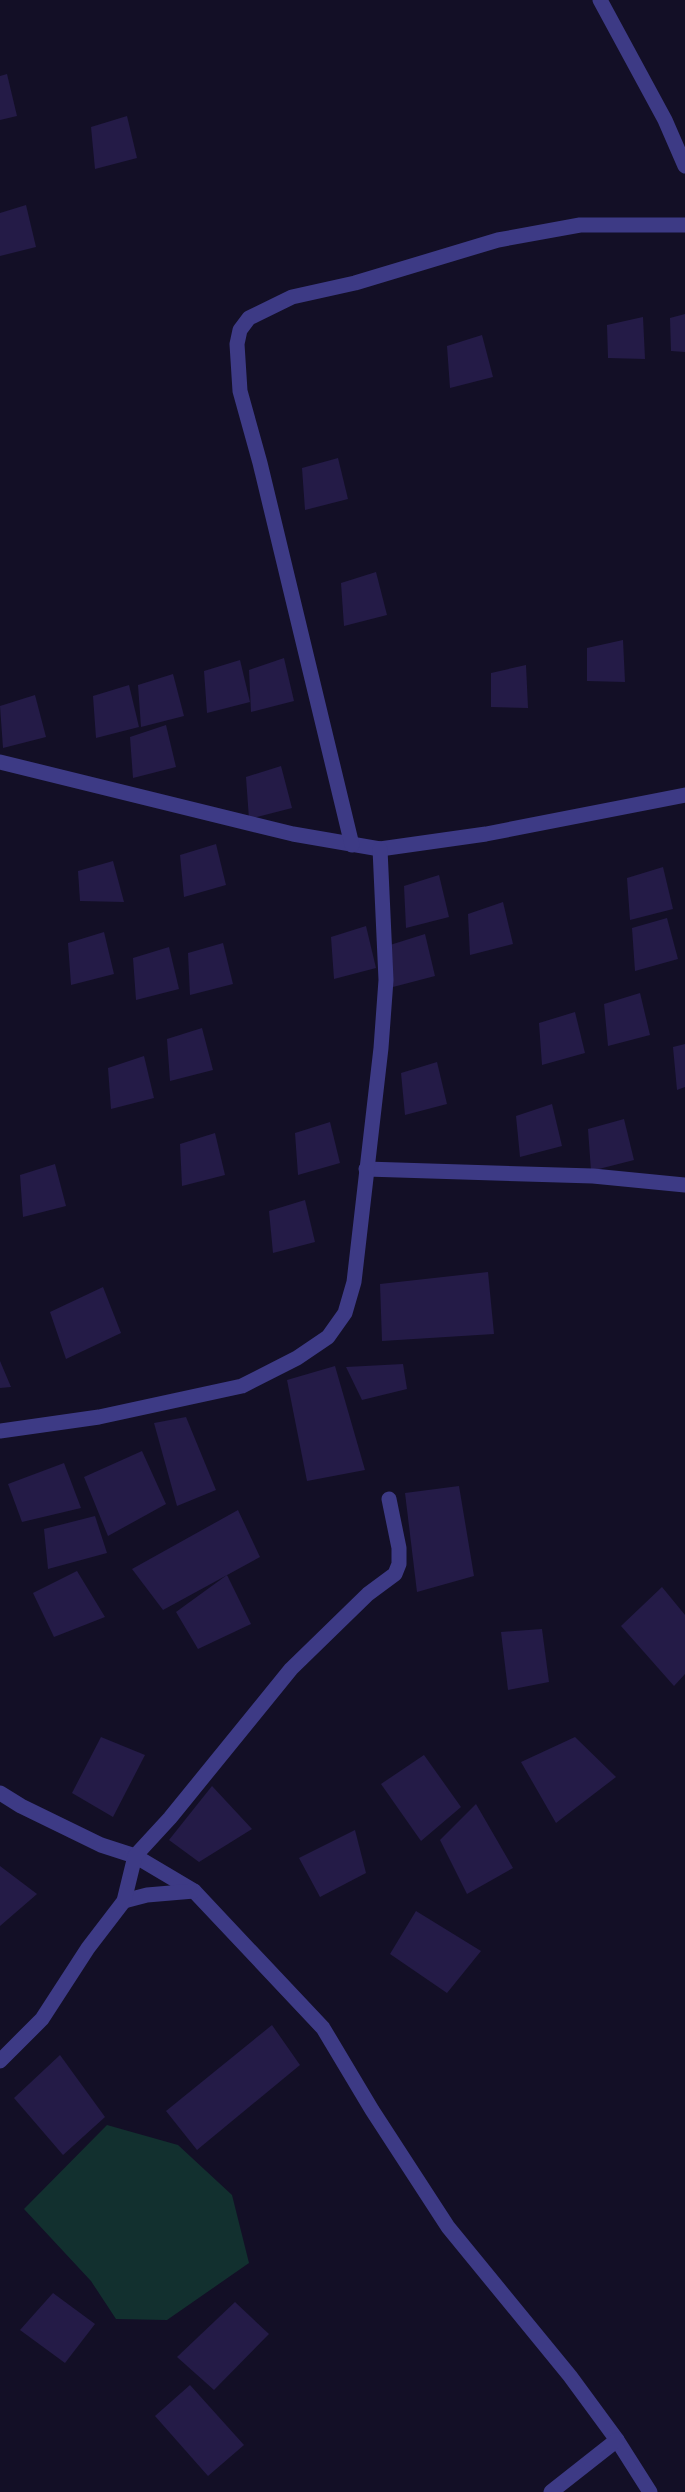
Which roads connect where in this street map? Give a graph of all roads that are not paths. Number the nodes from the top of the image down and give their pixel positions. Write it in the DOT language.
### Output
graph roads {
  1 [pos="600,0"];
  2 [pos="685,165"];
  3 [pos="685,225"];
  4 [pos="0,762"];
  5 [pos="685,795"];
  6 [pos="352,845"];
  7 [pos="380,849"];
  8 [pos="366,1169"];
  9 [pos="685,1185"];
  10 [pos="0,1431"];
  11 [pos="389,1499"];
  12 [pos="0,1793"];
  13 [pos="135,1856"];
  14 [pos="194,1891"];
  15 [pos="124,1901"];
  16 [pos="0,2061"];
  17 [pos="617,2440"];
  18 [pos="551,2492"];
  19 [pos="650,2492"];
  1 -- 2 [label="street"];
  3 -- 6 [label="street"];
  4 -- 6 [label="street"];
  5 -- 7 [label="street"];
  6 -- 7 [label="street"];
  7 -- 8 [label="street"];
  8 -- 9 [label="street"];
  8 -- 10 [label="street"];
  11 -- 13 [label="street"];
  12 -- 13 [label="street"];
  13 -- 14 [label="street"];
  13 -- 15 [label="street"];
  14 -- 15 [label="street"];
  14 -- 17 [label="street"];
  15 -- 16 [label="street"];
  17 -- 18 [label="street"];
  17 -- 19 [label="street"];
}
